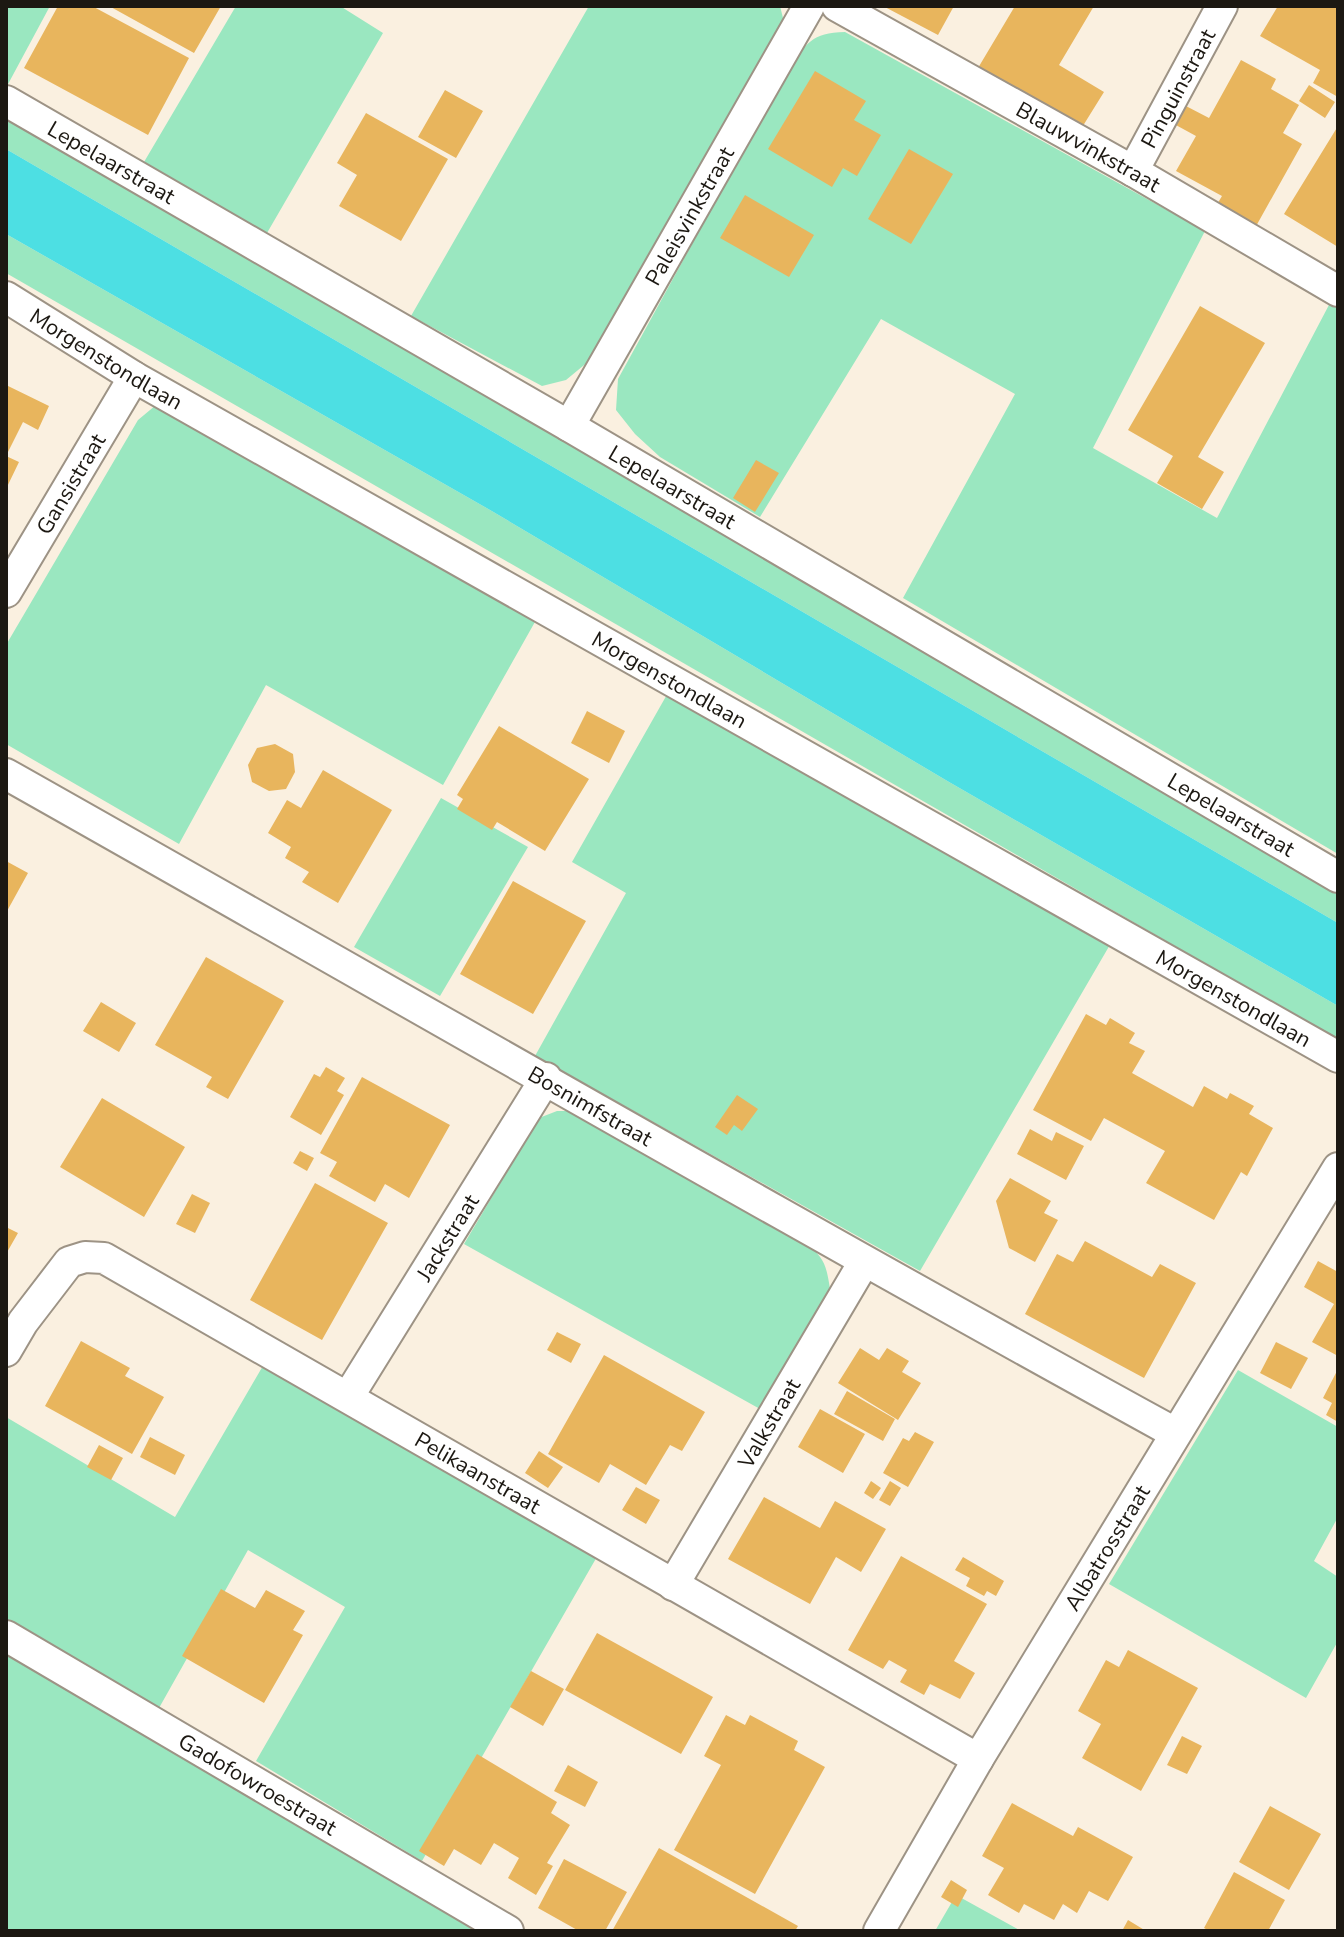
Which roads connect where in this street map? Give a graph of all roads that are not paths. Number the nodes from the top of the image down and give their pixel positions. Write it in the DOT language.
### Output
graph roads {
  1 [pos="809,6"];
  2 [pos="837,6"];
  3 [pos="1222,6"];
  4 [pos="6,101"];
  5 [pos="1133,171"];
  6 [pos="1338,291"];
  7 [pos="6,297"];
  8 [pos="134,377"];
  9 [pos="569,426"];
  10 [pos="6,592"];
  11 [pos="6,774"];
  12 [pos="1338,877"];
  13 [pos="1338,1057"];
  14 [pos="546,1078"];
  15 [pos="1338,1168"];
  16 [pos="864,1262"];
  17 [pos="6,1351"];
  18 [pos="348,1397"];
  19 [pos="1175,1433"];
  20 [pos="673,1585"];
  21 [pos="6,1636"];
  22 [pos="978,1759"];
  23 [pos="508,1931"];
  24 [pos="879,1931"];
  1 -- 9 [label="street, Paleisvinkstraat"];
  2 -- 5 [label="street, Blauwvinkstraat"];
  3 -- 5 [label="street, Pinguinstraat"];
  4 -- 9 [label="street, Lepelaarstraat"];
  5 -- 6 [label="street, Blauwvinkstraat"];
  7 -- 8 [label="street, Morgenstondlaan"];
  8 -- 10 [label="street, Gansistraat"];
  8 -- 13 [label="street, Morgenstondlaan"];
  9 -- 12 [label="street, Lepelaarstraat"];
  11 -- 14 [label="street, Bosnimfstraat"];
  14 -- 16 [label="street, Bosnimfstraat"];
  14 -- 18 [label="street, Jackstraat"];
  15 -- 19 [label="street, Albatrosstraat"];
  16 -- 19 [label="street, Bosnimfstraat"];
  16 -- 20 [label="street, Valkstraat"];
  17 -- 18 [label="street, Pelikaanstraat"];
  18 -- 20 [label="street, Pelikaanstraat"];
  19 -- 22 [label="street, Albatrosstraat"];
  20 -- 22 [label="street, Pelikaanstraat"];
  21 -- 23 [label="street, Gadofowroestraat"];
  22 -- 24 [label="street, Albatrosstraat"];
}
